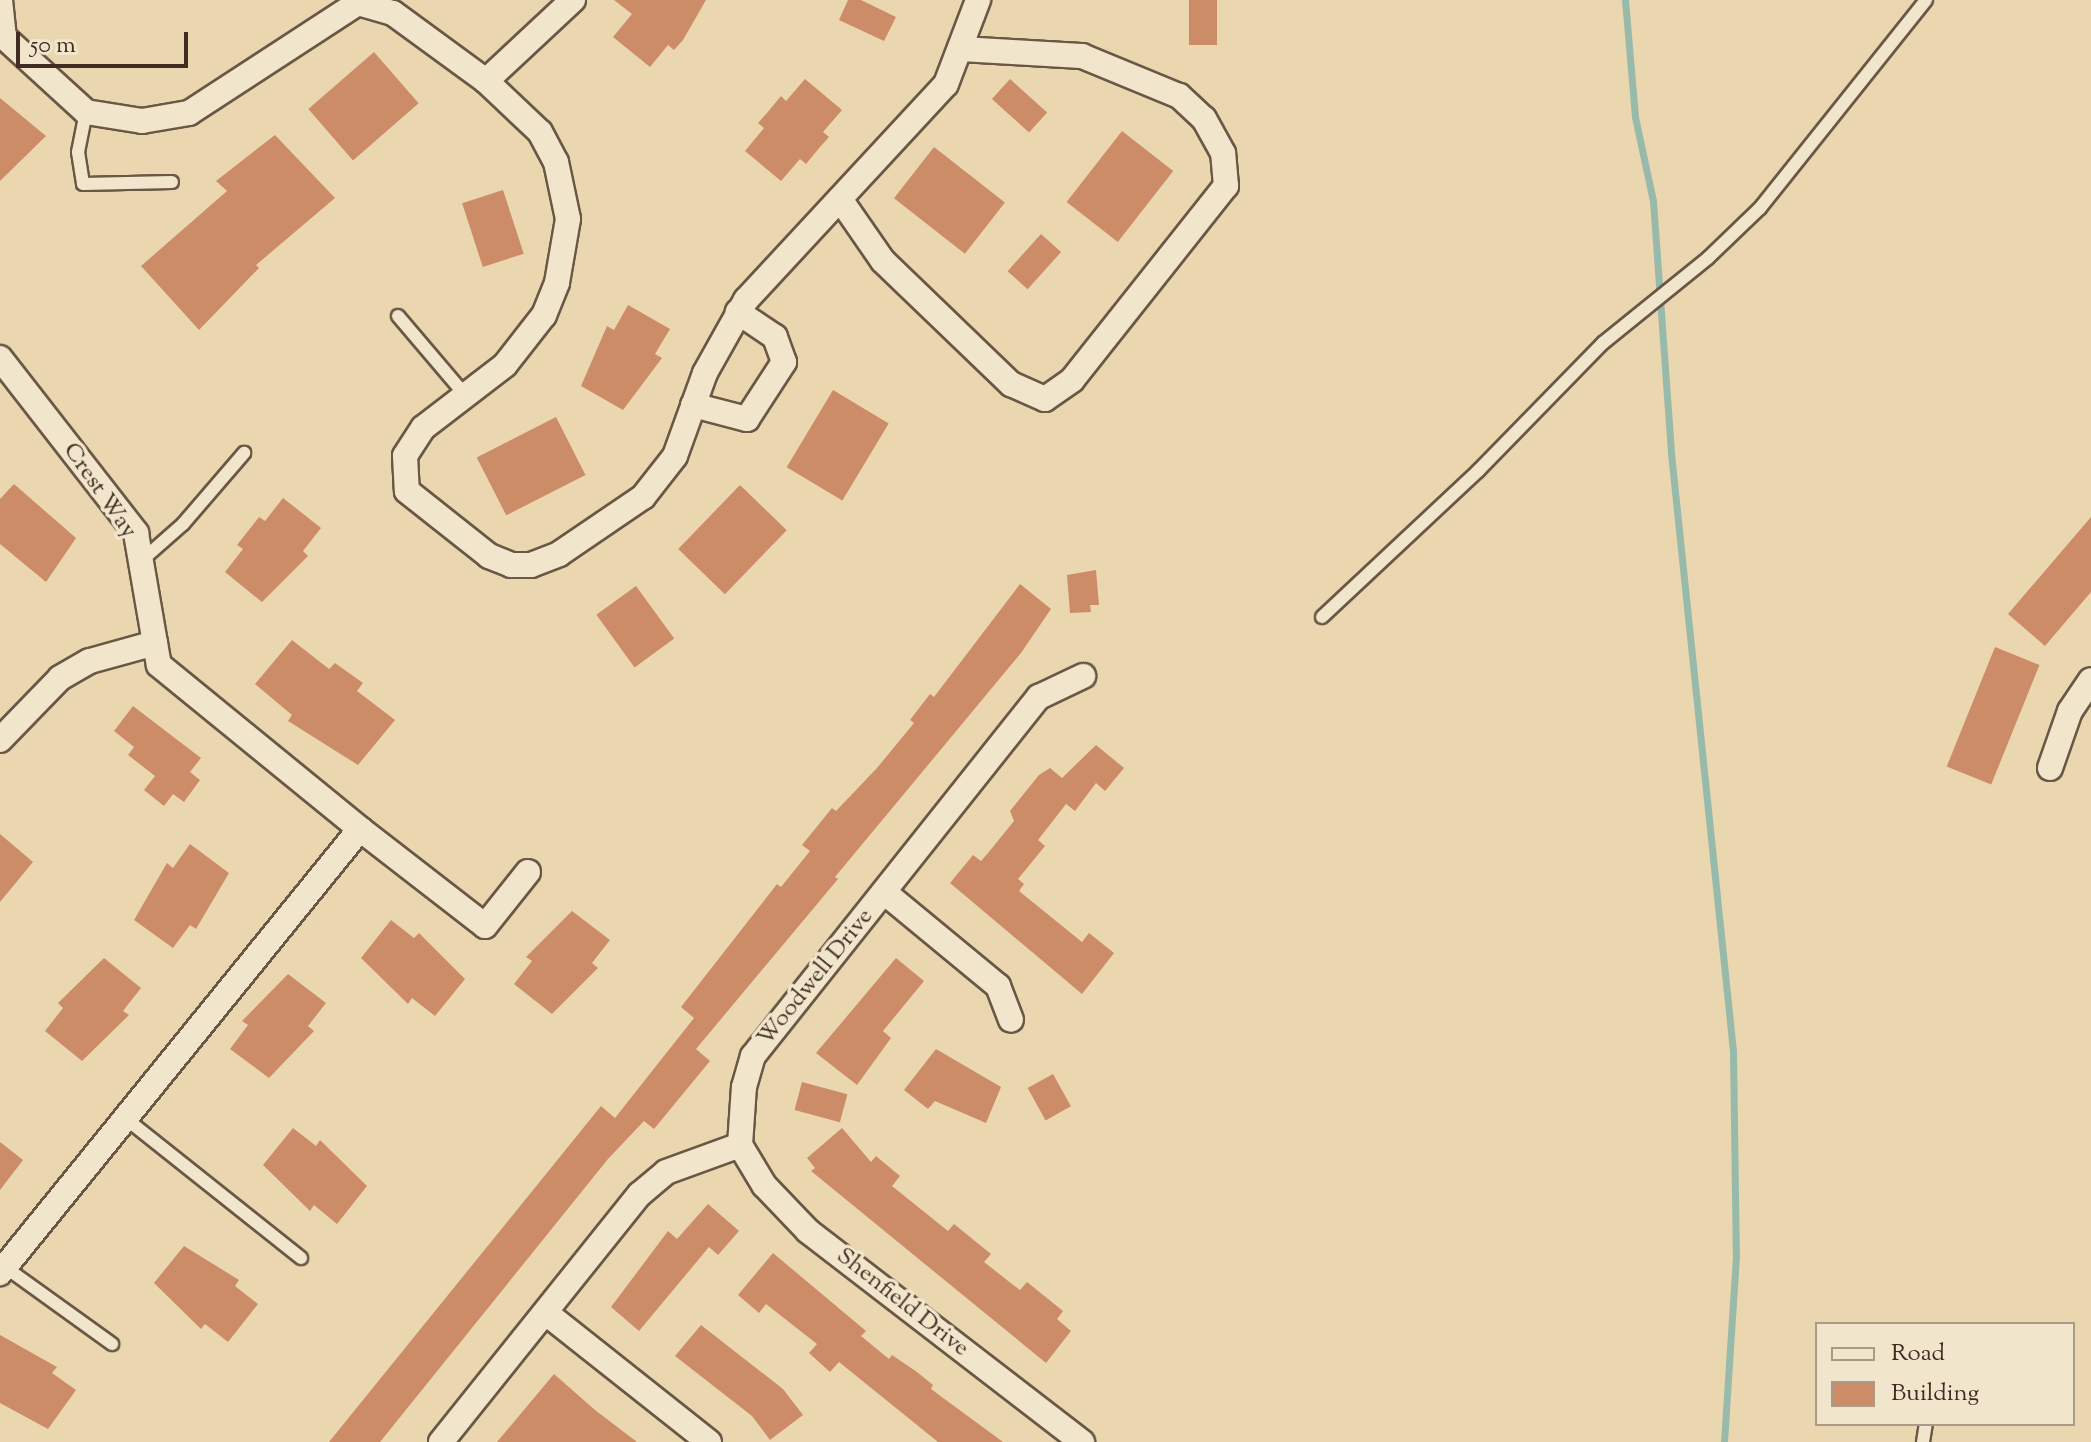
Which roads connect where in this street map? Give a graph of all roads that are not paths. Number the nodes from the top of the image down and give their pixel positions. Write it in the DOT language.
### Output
graph roads {
  1 [pos="0,0"];
  2 [pos="573,0"];
  3 [pos="978,0"];
  4 [pos="1926,0"];
  5 [pos="960,49"];
  6 [pos="486,81"];
  7 [pos="86,112"];
  8 [pos="172,182"];
  9 [pos="840,199"];
  10 [pos="738,312"];
  11 [pos="398,316"];
  12 [pos="0,358"];
  13 [pos="466,396"];
  14 [pos="693,405"];
  15 [pos="244,453"];
  16 [pos="141,561"];
  17 [pos="1322,617"];
  18 [pos="155,643"];
  19 [pos="1083,676"];
  20 [pos="2091,680"];
  21 [pos="0,740"];
  22 [pos="2050,768"];
  23 [pos="360,829"];
  24 [pos="528,872"];
  25 [pos="884,892"];
  26 [pos="1011,1020"];
  27 [pos="125,1118"];
  28 [pos="740,1145"];
  29 [pos="301,1258"];
  30 [pos="2,1270"];
  31 [pos="546,1313"];
  32 [pos="112,1344"];
  33 [pos="441,1442"];
  34 [pos="709,1442"];
  35 [pos="1082,1442"];
  1 -- 7 [label="street"];
  2 -- 6 [label="street"];
  3 -- 5 [label="street"];
  4 -- 17 [label="lane"];
  5 -- 9 [label="street"];
  5 -- 9 [label="street"];
  6 -- 7 [label="street"];
  6 -- 13 [label="street"];
  7 -- 8 [label="lane"];
  9 -- 10 [label="street"];
  10 -- 14 [label="street"];
  10 -- 14 [label="street"];
  11 -- 13 [label="lane"];
  12 -- 16 [label="street, Crest Way"];
  13 -- 14 [label="street"];
  15 -- 16 [label="lane"];
  16 -- 18 [label="street, Crest Way"];
  18 -- 21 [label="street"];
  18 -- 23 [label="street, Crest Way"];
  19 -- 25 [label="street, Woodwell Drive"];
  20 -- 22 [label="street"];
  23 -- 24 [label="street, Crest Way"];
  23 -- 27 [label="street"];
  25 -- 26 [label="street"];
  25 -- 28 [label="street, Woodwell Drive"];
  27 -- 29 [label="lane"];
  27 -- 30 [label="street"];
  28 -- 31 [label="street"];
  28 -- 35 [label="street, Shenfield Drive"];
  30 -- 32 [label="lane"];
  31 -- 33 [label="street"];
  31 -- 34 [label="street"];
}
